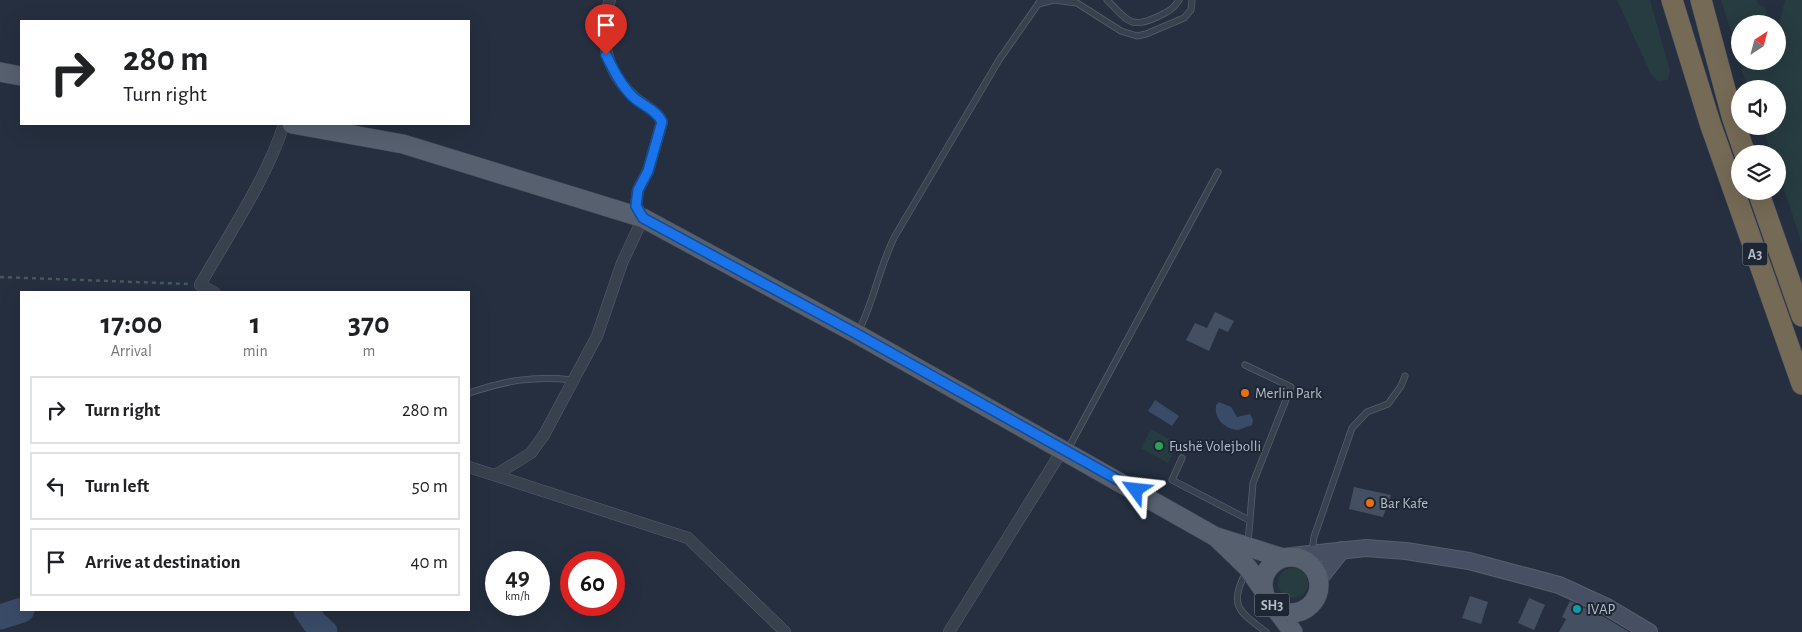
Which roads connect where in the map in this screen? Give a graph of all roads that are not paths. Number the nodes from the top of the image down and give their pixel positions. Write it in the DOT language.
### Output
graph roads {
  1 [pos="610,0"];
  2 [pos="1107,0"];
  3 [pos="1178,0"];
  4 [pos="1192,0"];
  5 [pos="1672,0"];
  6 [pos="1701,0"];
  7 [pos="1039,2"];
  8 [pos="0,72"];
  9 [pos="20,76"];
  10 [pos="284,125"];
  11 [pos="298,125"];
  12 [pos="1742,145"];
  13 [pos="1218,172"];
  14 [pos="1761,200"];
  15 [pos="643,218"];
  16 [pos="212,291"];
  17 [pos="1802,316"];
  18 [pos="857,334"];
  19 [pos="1245,365"];
  20 [pos="1405,376"];
  21 [pos="573,380"];
  22 [pos="1802,384"];
  23 [pos="470,393"];
  24 [pos="1065,450"];
  25 [pos="1182,458"];
  26 [pos="470,467"];
  27 [pos="497,474"];
  28 [pos="1249,520"];
  29 [pos="1216,536"];
  30 [pos="1248,546"];
  31 [pos="1342,550"];
  32 [pos="1312,554"];
  33 [pos="1287,557"];
  34 [pos="1248,568"];
  35 [pos="1319,579"];
  36 [pos="1264,591"];
  37 [pos="1275,608"];
  38 [pos="1304,610"];
  39 [pos="785,632"];
  40 [pos="950,632"];
  41 [pos="1266,632"];
  42 [pos="1293,632"];
  43 [pos="1306,632"];
  44 [pos="1649,632"];
  1 -- 15 [label="street"];
  2 -- 3 [label="lane"];
  4 -- 7 [label="lane"];
  5 -- 22 [label="highway, A3"];
  6 -- 12 [label="highway"];
  7 -- 18 [label="lane"];
  8 -- 9 [label="main road"];
  10 -- 16 [label="street"];
  11 -- 15 [label="main road, SH3"];
  13 -- 24 [label="lane"];
  14 -- 17 [label="highway, A3"];
  15 -- 18 [label="main road, SH3"];
  15 -- 21 [label="street"];
  18 -- 24 [label="main road, SH3"];
  19 -- 28 [label="lane"];
  20 -- 32 [label="lane"];
  21 -- 23 [label="lane"];
  21 -- 27 [label="street"];
  24 -- 29 [label="main road, SH3"];
  24 -- 40 [label="street"];
  25 -- 28 [label="lane"];
  26 -- 27 [label="street"];
  27 -- 39 [label="street"];
  28 -- 30 [label="lane"];
  29 -- 30 [label="main road, SH3"];
  29 -- 34 [label="main road, SH3"];
  30 -- 33 [label="main road, SH3"];
  31 -- 32 [label="main road"];
  31 -- 35 [label="main road"];
  31 -- 44 [label="main road"];
  32 -- 33 [label="main road"];
  33 -- 35 [label="main road, SH3"];
  33 -- 36 [label="main road, SH3"];
  34 -- 36 [label="main road, SH3"];
  34 -- 41 [label="lane"];
  35 -- 38 [label="main road, SH3"];
  36 -- 37 [label="main road, SH3"];
  37 -- 38 [label="main road, SH3"];
  37 -- 42 [label="main road, SH3"];
  38 -- 43 [label="main road, SH3"];
}
